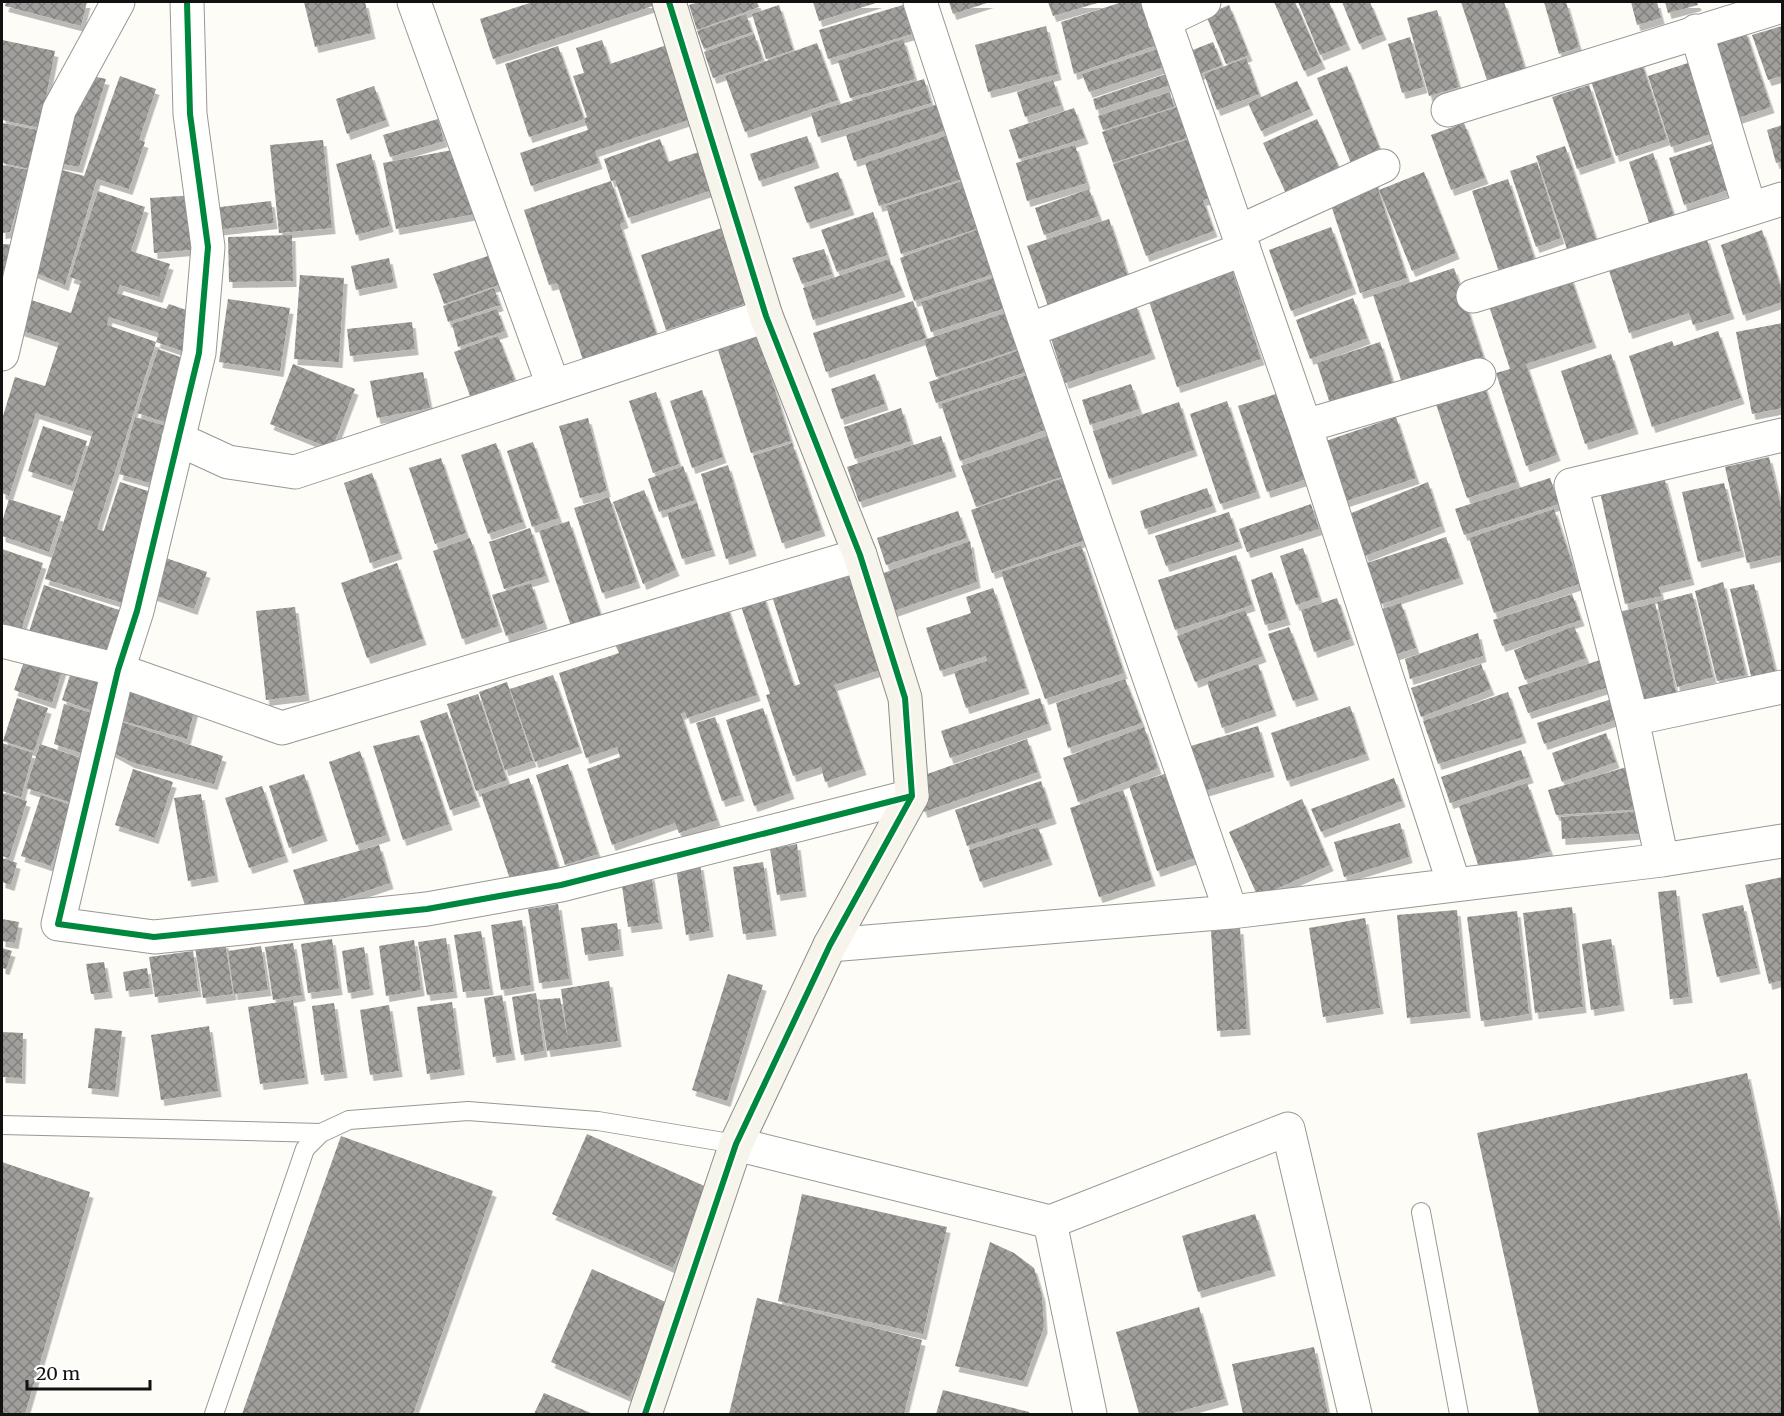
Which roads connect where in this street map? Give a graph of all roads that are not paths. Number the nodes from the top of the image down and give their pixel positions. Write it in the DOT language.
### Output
graph roads {
  1 [pos="118,2"];
  2 [pos="187,2"];
  3 [pos="414,2"];
  4 [pos="669,2"];
  5 [pos="920,2"];
  6 [pos="1203,2"];
  7 [pos="1782,6"];
  8 [pos="1161,11"];
  9 [pos="1696,31"];
  10 [pos="1448,110"];
  11 [pos="1383,166"];
  12 [pos="1782,199"];
  13 [pos="1749,209"];
  14 [pos="1241,241"];
  15 [pos="1473,297"];
  16 [pos="766,316"];
  17 [pos="1029,330"];
  18 [pos="2,354"];
  19 [pos="1479,375"];
  20 [pos="553,385"];
  21 [pos="1305,426"];
  22 [pos="1782,435"];
  23 [pos="178,439"];
  24 [pos="860,555"];
  25 [pos="2,641"];
  26 [pos="118,670"];
  27 [pos="1782,687"];
  28 [pos="1632,719"];
  29 [pos="912,796"];
  30 [pos="1782,841"];
  31 [pos="1662,860"];
  32 [pos="1454,884"];
  33 [pos="1231,912"];
  34 [pos="830,945"];
  35 [pos="2,1125"];
  36 [pos="321,1133"];
  37 [pos="736,1144"];
  38 [pos="1421,1212"];
  39 [pos="1050,1222"];
  40 [pos="214,1414"];
  41 [pos="645,1414"];
  42 [pos="1090,1414"];
  43 [pos="1355,1414"];
  44 [pos="1459,1414"];
  1 -- 18 [label="street"];
  2 -- 23 [label="street"];
  3 -- 20 [label="street"];
  4 -- 16 [label="street"];
  5 -- 17 [label="street"];
  6 -- 8 [label="street"];
  7 -- 9 [label="street"];
  8 -- 14 [label="street"];
  9 -- 10 [label="street"];
  9 -- 13 [label="street"];
  11 -- 14 [label="street"];
  12 -- 13 [label="street"];
  13 -- 15 [label="street"];
  14 -- 17 [label="street"];
  14 -- 21 [label="street"];
  16 -- 20 [label="street"];
  16 -- 24 [label="street"];
  17 -- 33 [label="street"];
  19 -- 21 [label="street"];
  20 -- 23 [label="street"];
  21 -- 32 [label="street"];
  22 -- 28 [label="street"];
  23 -- 26 [label="street"];
  24 -- 26 [label="street"];
  24 -- 29 [label="street"];
  25 -- 26 [label="street"];
  26 -- 29 [label="street"];
  27 -- 28 [label="street"];
  28 -- 31 [label="street"];
  29 -- 34 [label="street"];
  30 -- 31 [label="street"];
  31 -- 32 [label="street"];
  32 -- 33 [label="street"];
  33 -- 34 [label="street"];
  34 -- 37 [label="street"];
  35 -- 36 [label="lane"];
  36 -- 37 [label="lane"];
  36 -- 40 [label="lane"];
  37 -- 39 [label="street"];
  37 -- 41 [label="street"];
  38 -- 44 [label="lane"];
  39 -- 42 [label="street"];
  39 -- 43 [label="street"];
}
